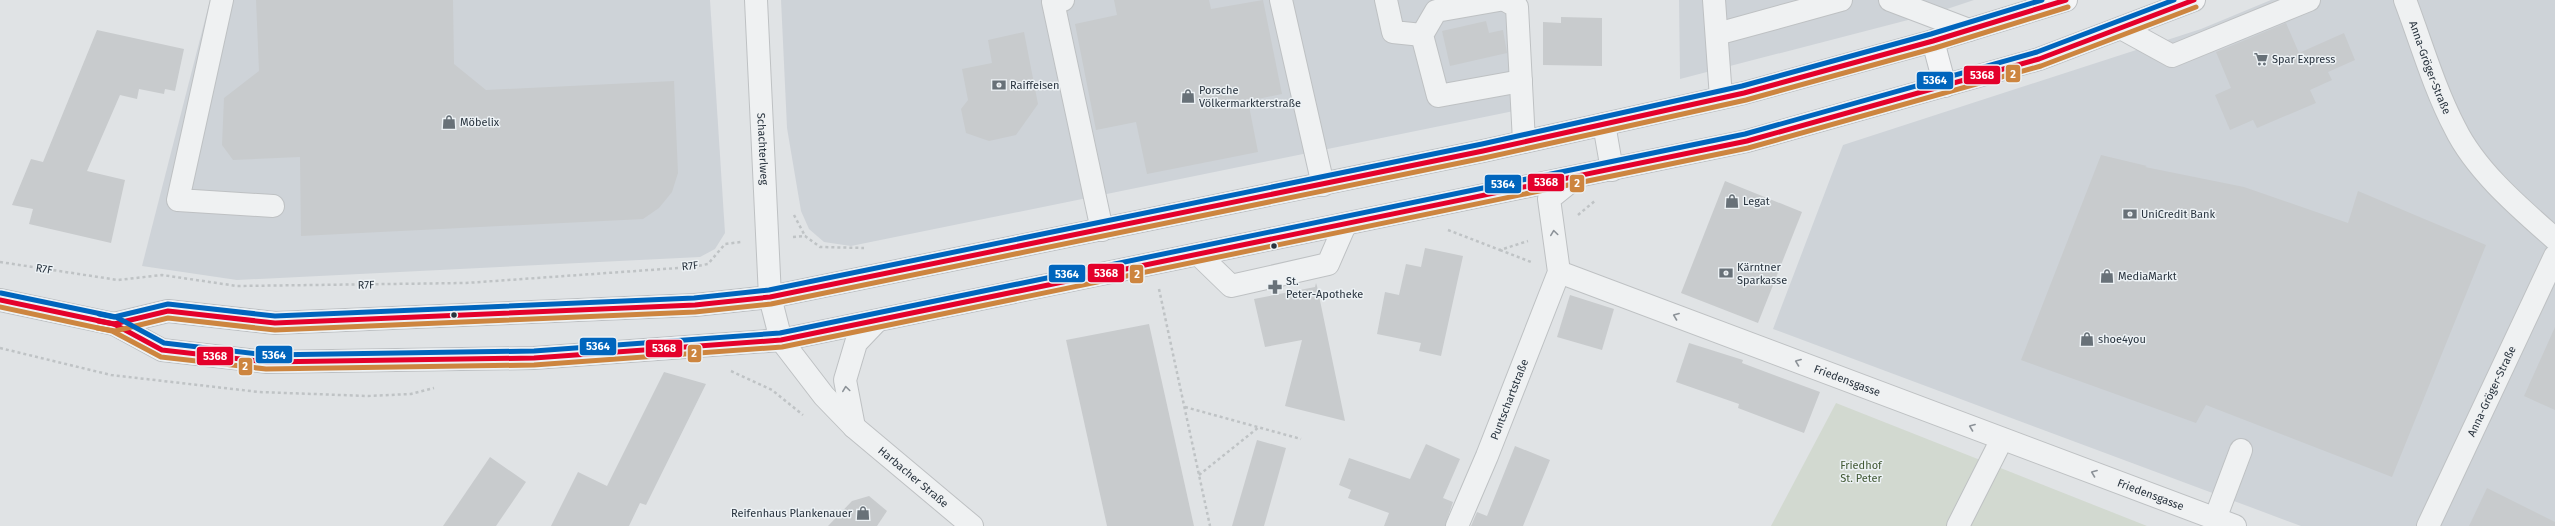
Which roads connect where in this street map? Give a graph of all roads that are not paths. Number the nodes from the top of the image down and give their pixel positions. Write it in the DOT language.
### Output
graph roads {
  1 [pos="222,0"];
  2 [pos="756,0"];
  3 [pos="1062,0"];
  4 [pos="1281,0"];
  5 [pos="1386,0"];
  6 [pos="1499,0"];
  7 [pos="1505,0"];
  8 [pos="1714,0"];
  9 [pos="1841,0"];
  10 [pos="1890,0"];
  11 [pos="2066,0"];
  12 [pos="2194,0"];
  13 [pos="2309,0"];
  14 [pos="2405,0"];
  15 [pos="2121,28"];
  16 [pos="1968,30"];
  17 [pos="1422,34"];
  18 [pos="1717,34"];
  19 [pos="1932,41"];
  20 [pos="1521,81"];
  21 [pos="1945,86"];
  22 [pos="1721,98"];
  23 [pos="1604,124"];
  24 [pos="1524,142"];
  25 [pos="1612,170"];
  26 [pos="1575,178"];
  27 [pos="1323,185"];
  28 [pos="273,206"];
  29 [pos="1345,225"];
  30 [pos="1102,230"];
  31 [pos="2555,238"];
  32 [pos="1199,254"];
  33 [pos="2555,256"];
  34 [pos="1559,272"];
  35 [pos="770,297"];
  36 [pos="0,300"];
  37 [pos="876,322"];
  38 [pos="114,324"];
  39 [pos="781,340"];
  40 [pos="854,427"];
  41 [pos="2002,439"];
  42 [pos="2240,450"];
  43 [pos="2225,522"];
  44 [pos="972,526"];
  45 [pos="1457,526"];
  46 [pos="1958,526"];
  47 [pos="2428,526"];
  1 -- 28 [label="street"];
  2 -- 35 [label="street, Schachterlweg"];
  3 -- 30 [label="street"];
  4 -- 27 [label="street"];
  5 -- 17 [label="street"];
  6 -- 17 [label="street"];
  7 -- 20 [label="street"];
  8 -- 18 [label="street"];
  9 -- 18 [label="street"];
  10 -- 16 [label="street"];
  11 -- 16 [label="main road"];
  12 -- 15 [label="main road"];
  13 -- 15 [label="street"];
  14 -- 31 [label="street, Anna-Gröger-Straße"];
  15 -- 21 [label="main road"];
  16 -- 19 [label="main road"];
  17 -- 20 [label="street"];
  18 -- 22 [label="street"];
  19 -- 21 [label="main road"];
  19 -- 22 [label="main road"];
  20 -- 24 [label="street"];
  21 -- 25 [label="main road"];
  22 -- 23 [label="main road"];
  23 -- 24 [label="main road"];
  23 -- 25 [label="street"];
  24 -- 27 [label="main road"];
  25 -- 26 [label="main road"];
  26 -- 29 [label="main road"];
  34 -- 26 [label="street, one-way"];
  27 -- 30 [label="main road"];
  29 -- 32 [label="main road"];
  29 -- 32 [label="street"];
  30 -- 35 [label="main road"];
  32 -- 37 [label="main road"];
  33 -- 47 [label="street, Anna-Gröger-Straße"];
  41 -- 34 [label="street, Friedensgasse, one-way"];
  34 -- 45 [label="street, Puntschartstraße"];
  35 -- 38 [label="main road"];
  35 -- 39 [label="street, Harbacher Straße"];
  36 -- 38 [label="main road"];
  37 -- 39 [label="main road"];
  40 -- 37 [label="street, one-way"];
  38 -- 39 [label="main road"];
  39 -- 40 [label="street, Harbacher Straße"];
  40 -- 44 [label="street, Harbacher Straße"];
  43 -- 41 [label="street, Friedensgasse, one-way"];
  41 -- 46 [label="street"];
  42 -- 43 [label="street"];
}
